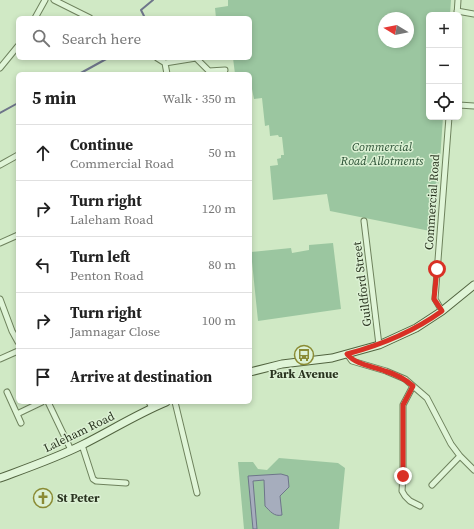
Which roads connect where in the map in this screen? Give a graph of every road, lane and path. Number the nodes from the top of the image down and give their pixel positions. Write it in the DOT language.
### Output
graph roads {
  1 [pos="45,0"];
  2 [pos="54,0"];
  3 [pos="458,0"];
  4 [pos="457,12"];
  5 [pos="462,13"];
  6 [pos="474,14"];
  7 [pos="36,16"];
  8 [pos="86,16"];
  9 [pos="16,48"];
  10 [pos="161,60"];
  11 [pos="184,60"];
  12 [pos="198,60"];
  13 [pos="165,63"];
  14 [pos="0,68"];
  15 [pos="225,70"];
  16 [pos="167,72"];
  17 [pos="209,72"];
  18 [pos="209,72"];
  19 [pos="462,105"];
  20 [pos="474,106"];
  21 [pos="449,120"];
  22 [pos="16,156"];
  23 [pos="0,164"];
  24 [pos="364,222"];
  25 [pos="16,236"];
  26 [pos="0,243"];
  27 [pos="474,285"];
  28 [pos="0,299"];
  29 [pos="442,311"];
  30 [pos="16,338"];
  31 [pos="379,345"];
  32 [pos="16,352"];
  33 [pos="347,354"];
  34 [pos="0,360"];
  35 [pos="252,372"];
  36 [pos="413,386"];
  37 [pos="7,392"];
  38 [pos="38,404"];
  39 [pos="49,404"];
  40 [pos="175,404"];
  41 [pos="150,405"];
  42 [pos="17,414"];
  43 [pos="21,423"];
  44 [pos="82,445"];
  45 [pos="71,450"];
  46 [pos="460,456"];
  47 [pos="474,470"];
  48 [pos="0,478"];
  49 [pos="126,483"];
  50 [pos="432,485"];
  51 [pos="197,493"];
  52 [pos="420,506"];
  1 -- 7 [label="street"];
  2 -- 8 [label="street"];
  3 -- 4 [label="street"];
  5 -- 6 [label="street"];
  9 -- 14 [label="street"];
  10 -- 13 [label="street"];
  11 -- 13 [label="street"];
  12 -- 18 [label="street"];
  13 -- 16 [label="street"];
  15 -- 17 [label="street"];
  19 -- 20 [label="street"];
  21 -- 29 [label="street, Commercial Road"];
  22 -- 23 [label="street"];
  24 -- 31 [label="street, Guildford Street"];
  25 -- 26 [label="street"];
  27 -- 29 [label="main road"];
  28 -- 30 [label="street"];
  29 -- 31 [label="main road"];
  31 -- 33 [label="main road"];
  32 -- 34 [label="street"];
  33 -- 35 [label="main road"];
  33 -- 36 [label="street"];
  36 -- 46 [label="street"];
  36 -- 52 [label="street"];
  37 -- 42 [label="street"];
  38 -- 42 [label="street"];
  39 -- 45 [label="street"];
  40 -- 51 [label="street"];
  41 -- 44 [label="main road, Laleham Road"];
  42 -- 43 [label="street"];
  44 -- 45 [label="main road, Laleham Road"];
  44 -- 49 [label="street"];
  45 -- 48 [label="main road, Laleham Road"];
  46 -- 47 [label="street"];
  46 -- 50 [label="street"];
}
